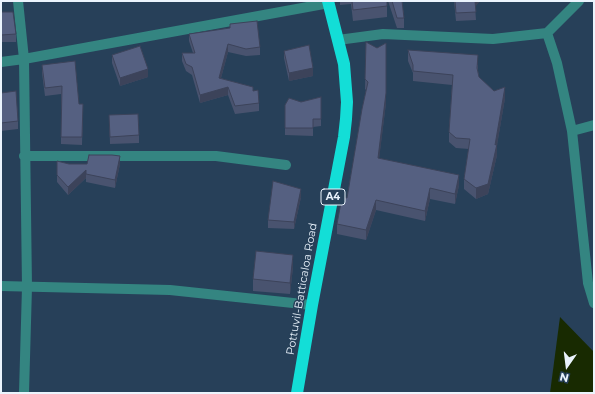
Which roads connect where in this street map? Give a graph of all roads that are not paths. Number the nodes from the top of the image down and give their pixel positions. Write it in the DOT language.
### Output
graph roads {
  1 [pos="18,1"];
  2 [pos="579,1"];
  3 [pos="328,2"];
  4 [pos="547,33"];
  5 [pos="338,40"];
  6 [pos="24,59"];
  7 [pos="1,62"];
  8 [pos="594,125"];
  9 [pos="572,132"];
  10 [pos="24,156"];
  11 [pos="286,165"];
  12 [pos="1,286"];
  13 [pos="27,287"];
  14 [pos="594,303"];
  15 [pos="312,305"];
  16 [pos="24,393"];
  17 [pos="297,393"];
  1 -- 6 [label="street"];
  2 -- 4 [label="street"];
  3 -- 5 [label="highway, Pottuvil-Batticaloa Road / A4"];
  3 -- 6 [label="street"];
  4 -- 5 [label="street"];
  4 -- 9 [label="street"];
  5 -- 15 [label="highway, Pottuvil-Batticaloa Road / A4"];
  6 -- 7 [label="street"];
  6 -- 10 [label="street"];
  8 -- 9 [label="street"];
  9 -- 14 [label="street"];
  10 -- 11 [label="street"];
  10 -- 13 [label="street"];
  12 -- 13 [label="street"];
  13 -- 15 [label="street"];
  13 -- 16 [label="street"];
  15 -- 17 [label="highway, Pottuvil-Batticaloa Road / A4"];
}
